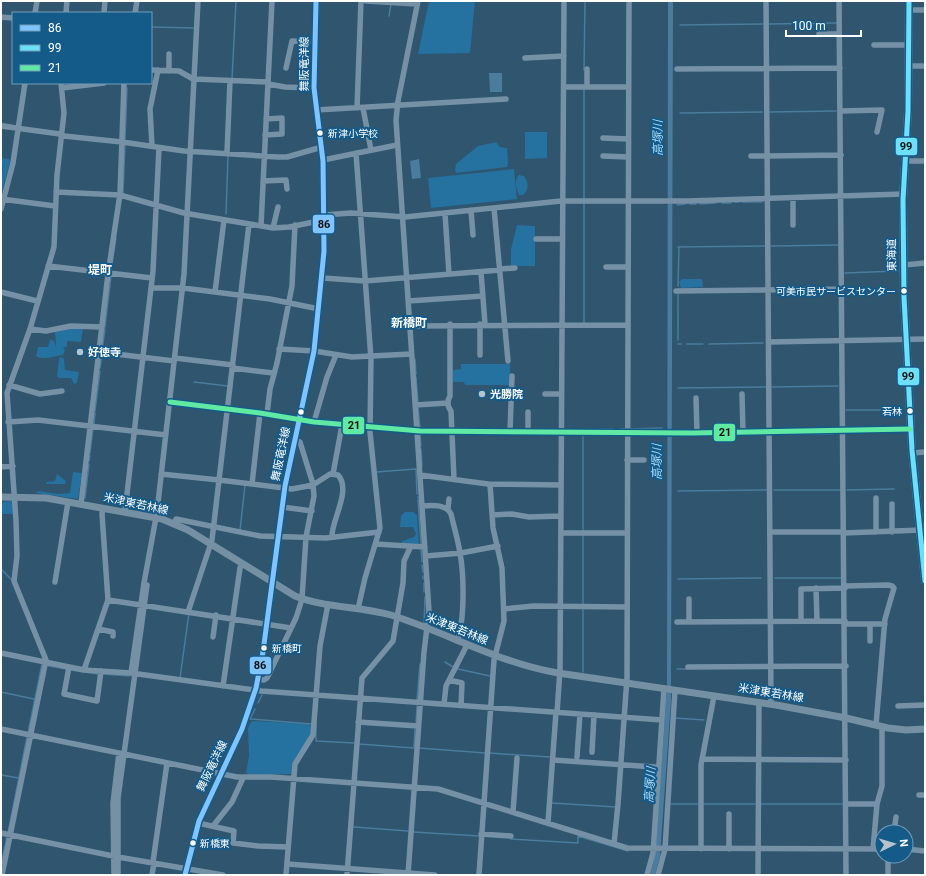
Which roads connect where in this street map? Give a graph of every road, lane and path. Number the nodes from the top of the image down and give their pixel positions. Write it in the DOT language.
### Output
graph roads {
  1 [pos="37,1"];
  2 [pos="67,1"];
  3 [pos="105,1"];
  4 [pos="137,1"];
  5 [pos="198,1"];
  6 [pos="272,1"];
  7 [pos="316,1"];
  8 [pos="361,1"];
  9 [pos="366,1"];
  10 [pos="564,1"];
  11 [pos="629,1"];
  12 [pos="766,1"];
  13 [pos="839,1"];
  14 [pos="909,1"];
  15 [pos="418,3"];
  16 [pos="908,10"];
  17 [pos="925,10"];
  18 [pos="35,12"];
  19 [pos="66,12"];
  20 [pos="104,12"];
  21 [pos="135,12"];
  22 [pos="1,17"];
  23 [pos="12,18"];
  24 [pos="819,34"];
  25 [pos="839,34"];
  26 [pos="315,42"];
  27 [pos="874,45"];
  28 [pos="908,45"];
  29 [pos="169,54"];
  30 [pos="564,56"];
  31 [pos="525,58"];
  32 [pos="908,66"];
  33 [pos="925,66"];
  34 [pos="286,68"];
  35 [pos="767,68"];
  36 [pos="840,68"];
  37 [pos="587,69"];
  38 [pos="676,69"];
  39 [pos="152,70"];
  40 [pos="158,70"];
  41 [pos="169,71"];
  42 [pos="194,79"];
  43 [pos="230,81"];
  44 [pos="268,83"];
  45 [pos="25,84"];
  46 [pos="89,84"];
  47 [pos="124,84"];
  48 [pos="62,86"];
  49 [pos="564,87"];
  50 [pos="587,87"];
  51 [pos="628,87"];
  52 [pos="314,88"];
  53 [pos="506,99"];
  54 [pos="397,106"];
  55 [pos="357,108"];
  56 [pos="363,108"];
  57 [pos="316,110"];
  58 [pos="840,110"];
  59 [pos="266,119"];
  60 [pos="1,126"];
  61 [pos="18,128"];
  62 [pos="877,132"];
  63 [pos="62,135"];
  64 [pos="265,135"];
  65 [pos="603,138"];
  66 [pos="628,139"];
  67 [pos="122,142"];
  68 [pos="397,145"];
  69 [pos="152,146"];
  70 [pos="322,147"];
  71 [pos="159,148"];
  72 [pos="371,150"];
  73 [pos="191,152"];
  74 [pos="227,153"];
  75 [pos="356,153"];
  76 [pos="264,155"];
  77 [pos="841,155"];
  78 [pos="603,156"];
  79 [pos="628,156"];
  80 [pos="751,156"];
  81 [pos="767,156"];
  82 [pos="323,160"];
  83 [pos="905,161"];
  84 [pos="925,161"];
  85 [pos="263,181"];
  86 [pos="286,189"];
  87 [pos="56,192"];
  88 [pos="903,194"];
  89 [pos="120,195"];
  90 [pos="841,196"];
  91 [pos="793,198"];
  92 [pos="2,199"];
  93 [pos="768,199"];
  94 [pos="561,201"];
  95 [pos="628,201"];
  96 [pos="156,205"];
  97 [pos="55,206"];
  98 [pos="278,207"];
  99 [pos="494,208"];
  100 [pos="1,209"];
  101 [pos="471,210"];
  102 [pos="445,213"];
  103 [pos="188,214"];
  104 [pos="361,214"];
  105 [pos="324,217"];
  106 [pos="402,217"];
  107 [pos="224,220"];
  108 [pos="249,224"];
  109 [pos="295,225"];
  110 [pos="793,225"];
  111 [pos="261,226"];
  112 [pos="273,228"];
  113 [pos="473,235"];
  114 [pos="536,239"];
  115 [pos="561,239"];
  116 [pos="925,262"];
  117 [pos="904,265"];
  118 [pos="48,266"];
  119 [pos="606,267"];
  120 [pos="628,267"];
  121 [pos="515,268"];
  122 [pos="500,269"];
  123 [pos="481,272"];
  124 [pos="108,274"];
  125 [pos="450,274"];
  126 [pos="152,278"];
  127 [pos="322,278"];
  128 [pos="406,278"];
  129 [pos="365,282"];
  130 [pos="151,288"];
  131 [pos="183,288"];
  132 [pos="842,289"];
  133 [pos="769,290"];
  134 [pos="676,291"];
  135 [pos="1,292"];
  136 [pos="215,292"];
  137 [pos="241,295"];
  138 [pos="483,296"];
  139 [pos="37,301"];
  140 [pos="408,301"];
  141 [pos="288,303"];
  142 [pos="319,309"];
  143 [pos="450,324"];
  144 [pos="482,324"];
  145 [pos="505,324"];
  146 [pos="561,325"];
  147 [pos="628,325"];
  148 [pos="409,326"];
  149 [pos="102,327"];
  150 [pos="30,329"];
  151 [pos="925,339"];
  152 [pos="906,340"];
  153 [pos="769,342"];
  154 [pos="842,342"];
  155 [pos="279,349"];
  156 [pos="314,351"];
  157 [pos="99,352"];
  158 [pos="411,354"];
  159 [pos="336,355"];
  160 [pos="480,355"];
  161 [pos="371,356"];
  162 [pos="143,357"];
  163 [pos="174,360"];
  164 [pos="508,361"];
  165 [pos="232,367"];
  166 [pos="273,373"];
  167 [pos="512,376"];
  168 [pos="9,386"];
  169 [pos="1,387"];
  170 [pos="62,391"];
  171 [pos="545,394"];
  172 [pos="561,394"];
  173 [pos="742,394"];
  174 [pos="696,398"];
  175 [pos="170,402"];
  176 [pos="448,403"];
  177 [pos="415,405"];
  178 [pos="227,409"];
  179 [pos="528,412"];
  180 [pos="260,413"];
  181 [pos="267,414"];
  182 [pos="300,419"];
  183 [pos="8,422"];
  184 [pos="314,422"];
  185 [pos="342,425"];
  186 [pos="91,426"];
  187 [pos="370,428"];
  188 [pos="910,429"];
  189 [pos="134,431"];
  190 [pos="417,431"];
  191 [pos="843,431"];
  192 [pos="452,432"];
  193 [pos="510,432"];
  194 [pos="528,432"];
  195 [pos="561,432"];
  196 [pos="627,432"];
  197 [pos="743,432"];
  198 [pos="770,432"];
  199 [pos="697,433"];
  200 [pos="166,435"];
  201 [pos="295,440"];
  202 [pos="925,452"];
  203 [pos="912,453"];
  204 [pos="627,460"];
  205 [pos="644,460"];
  206 [pos="13,466"];
  207 [pos="1,467"];
  208 [pos="161,474"];
  209 [pos="333,474"];
  210 [pos="420,475"];
  211 [pos="454,479"];
  212 [pos="219,480"];
  213 [pos="252,484"];
  214 [pos="490,484"];
  215 [pos="313,485"];
  216 [pos="561,485"];
  217 [pos="285,488"];
  218 [pos="1,497"];
  219 [pos="14,497"];
  220 [pos="876,498"];
  221 [pos="449,499"];
  222 [pos="68,502"];
  223 [pos="81,504"];
  224 [pos="892,504"];
  225 [pos="422,506"];
  226 [pos="282,507"];
  227 [pos="103,508"];
  228 [pos="448,509"];
  229 [pos="125,511"];
  230 [pos="312,511"];
  231 [pos="492,515"];
  232 [pos="561,516"];
  233 [pos="155,517"];
  234 [pos="174,524"];
  235 [pos="213,527"];
  236 [pos="921,530"];
  237 [pos="378,532"];
  238 [pos="770,532"];
  239 [pos="844,532"];
  240 [pos="876,532"];
  241 [pos="892,532"];
  242 [pos="561,533"];
  243 [pos="627,533"];
  244 [pos="278,537"];
  245 [pos="306,537"];
  246 [pos="332,537"];
  247 [pos="210,544"];
  248 [pos="375,544"];
  249 [pos="498,546"];
  250 [pos="425,547"];
  251 [pos="410,548"];
  252 [pos="461,553"];
  253 [pos="924,555"];
  254 [pos="426,556"];
  255 [pos="242,564"];
  256 [pos="925,581"];
  257 [pos="55,582"];
  258 [pos="272,583"];
  259 [pos="845,587"];
  260 [pos="816,588"];
  261 [pos="302,599"];
  262 [pos="689,599"];
  263 [pos="108,600"];
  264 [pos="328,604"];
  265 [pos="143,605"];
  266 [pos="560,606"];
  267 [pos="627,606"];
  268 [pos="358,609"];
  269 [pos="504,609"];
  270 [pos="188,612"];
  271 [pos="216,616"];
  272 [pos="233,618"];
  273 [pos="398,618"];
  274 [pos="801,621"];
  275 [pos="817,621"];
  276 [pos="677,622"];
  277 [pos="689,622"];
  278 [pos="771,622"];
  279 [pos="845,622"];
  280 [pos="267,623"];
  281 [pos="870,624"];
  282 [pos="885,624"];
  283 [pos="291,628"];
  284 [pos="98,629"];
  285 [pos="427,629"];
  286 [pos="113,636"];
  287 [pos="213,637"];
  288 [pos="457,641"];
  289 [pos="870,641"];
  290 [pos="467,645"];
  291 [pos="1,652"];
  292 [pos="495,656"];
  293 [pos="45,662"];
  294 [pos="772,666"];
  295 [pos="846,666"];
  296 [pos="688,667"];
  297 [pos="69,668"];
  298 [pos="84,670"];
  299 [pos="101,671"];
  300 [pos="133,674"];
  301 [pos="560,674"];
  302 [pos="258,679"];
  303 [pos="449,680"];
  304 [pos="626,683"];
  305 [pos="223,686"];
  306 [pos="664,689"];
  307 [pos="674,690"];
  308 [pos="255,691"];
  309 [pos="316,695"];
  310 [pos="714,696"];
  311 [pos="360,698"];
  312 [pos="759,702"];
  313 [pos="420,703"];
  314 [pos="444,704"];
  315 [pos="771,704"];
  316 [pos="925,704"];
  317 [pos="461,706"];
  318 [pos="898,706"];
  319 [pos="490,708"];
  320 [pos="557,712"];
  321 [pos="580,714"];
  322 [pos="594,715"];
  323 [pos="624,717"];
  324 [pos="846,718"];
  325 [pos="662,720"];
  326 [pos="358,722"];
  327 [pos="418,726"];
  328 [pos="879,726"];
  329 [pos="1,729"];
  330 [pos="925,729"];
  331 [pos="28,735"];
  332 [pos="592,752"];
  333 [pos="122,754"];
  334 [pos="577,757"];
  335 [pos="517,758"];
  336 [pos="702,759"];
  337 [pos="553,760"];
  338 [pos="758,760"];
  339 [pos="846,760"];
  340 [pos="167,763"];
  341 [pos="621,765"];
  342 [pos="655,767"];
  343 [pos="220,774"];
  344 [pos="243,778"];
  345 [pos="294,778"];
  346 [pos="354,783"];
  347 [pos="414,787"];
  348 [pos="484,803"];
  349 [pos="846,804"];
  350 [pos="877,804"];
  351 [pos="513,812"];
  352 [pos="729,814"];
  353 [pos="896,817"];
  354 [pos="198,822"];
  355 [pos="548,823"];
  356 [pos="895,824"];
  357 [pos="213,826"];
  358 [pos="6,834"];
  359 [pos="482,834"];
  360 [pos="511,836"];
  361 [pos="614,844"];
  362 [pos="288,847"];
  363 [pos="653,848"];
  364 [pos="664,848"];
  365 [pos="758,848"];
  366 [pos="701,849"];
  367 [pos="729,849"];
  368 [pos="846,849"];
  369 [pos="873,849"];
  370 [pos="914,850"];
  371 [pos="925,852"];
  372 [pos="116,857"];
  373 [pos="154,863"];
  374 [pos="287,864"];
  375 [pos="888,864"];
  376 [pos="186,871"];
  377 [pos="347,872"];
  378 [pos="408,874"];
  379 [pos="2,875"];
  380 [pos="114,875"];
  381 [pos="118,875"];
  382 [pos="152,875"];
  383 [pos="223,875"];
  384 [pos="286,875"];
  385 [pos="435,875"];
  386 [pos="479,875"];
  387 [pos="647,875"];
  388 [pos="658,875"];
  389 [pos="758,875"];
  390 [pos="846,875"];
  391 [pos="888,875"];
  1 -- 18 [label="street"];
  2 -- 19 [label="street"];
  3 -- 20 [label="street"];
  4 -- 21 [label="street"];
  5 -- 42 [label="street"];
  6 -- 44 [label="street"];
  7 -- 26 [label="main road, 舞阪竜洋線"];
  8 -- 55 [label="street"];
  9 -- 15 [label="street"];
  10 -- 30 [label="street"];
  11 -- 51 [label="street"];
  12 -- 35 [label="street"];
  13 -- 25 [label="street"];
  14 -- 16 [label="highway, 東海道"];
  15 -- 54 [label="street"];
  16 -- 17 [label="street"];
  16 -- 28 [label="highway, 東海道"];
  22 -- 23 [label="street"];
  24 -- 25 [label="street"];
  25 -- 36 [label="street"];
  26 -- 34 [label="street"];
  26 -- 52 [label="main road, 舞阪竜洋線"];
  27 -- 28 [label="street"];
  28 -- 32 [label="highway, 東海道"];
  29 -- 41 [label="street"];
  30 -- 31 [label="street"];
  30 -- 49 [label="street"];
  32 -- 33 [label="street"];
  32 -- 83 [label="highway, 東海道"];
  35 -- 36 [label="street"];
  35 -- 38 [label="street"];
  35 -- 81 [label="street"];
  36 -- 58 [label="street"];
  37 -- 50 [label="street"];
  39 -- 40 [label="street"];
  40 -- 41 [label="street"];
  40 -- 69 [label="street"];
  41 -- 42 [label="street"];
  42 -- 43 [label="street"];
  42 -- 73 [label="street"];
  43 -- 44 [label="street"];
  43 -- 74 [label="street"];
  44 -- 52 [label="street"];
  44 -- 59 [label="street"];
  45 -- 61 [label="street"];
  46 -- 48 [label="street"];
  47 -- 67 [label="street"];
  48 -- 63 [label="street"];
  49 -- 50 [label="street"];
  49 -- 94 [label="street"];
  50 -- 51 [label="street"];
  51 -- 66 [label="street"];
  52 -- 57 [label="main road, 舞阪竜洋線"];
  53 -- 54 [label="street"];
  54 -- 56 [label="street"];
  54 -- 68 [label="street"];
  55 -- 56 [label="street"];
  55 -- 57 [label="street"];
  56 -- 72 [label="street"];
  57 -- 70 [label="main road, 舞阪竜洋線"];
  58 -- 62 [label="street"];
  58 -- 77 [label="street"];
  59 -- 64 [label="street"];
  59 -- 64 [label="street"];
  60 -- 61 [label="street"];
  61 -- 63 [label="street"];
  61 -- 92 [label="street"];
  63 -- 67 [label="street"];
  63 -- 87 [label="street"];
  64 -- 76 [label="street"];
  65 -- 66 [label="street"];
  66 -- 79 [label="street"];
  67 -- 69 [label="street"];
  67 -- 89 [label="street"];
  68 -- 72 [label="street"];
  68 -- 106 [label="street"];
  69 -- 71 [label="street"];
  70 -- 76 [label="street"];
  70 -- 82 [label="main road, 舞阪竜洋線"];
  71 -- 73 [label="street"];
  71 -- 96 [label="street"];
  72 -- 75 [label="street"];
  73 -- 74 [label="street"];
  73 -- 103 [label="street"];
  74 -- 76 [label="street"];
  75 -- 82 [label="street"];
  75 -- 104 [label="street"];
  76 -- 85 [label="street"];
  77 -- 81 [label="street"];
  77 -- 90 [label="street"];
  78 -- 79 [label="street"];
  79 -- 95 [label="street"];
  80 -- 81 [label="street"];
  81 -- 93 [label="street"];
  82 -- 105 [label="main road, 舞阪竜洋線"];
  83 -- 84 [label="street"];
  83 -- 88 [label="highway, 東海道"];
  85 -- 86 [label="street"];
  85 -- 111 [label="street"];
  87 -- 89 [label="street"];
  87 -- 97 [label="street"];
  88 -- 90 [label="street"];
  88 -- 117 [label="highway, 東海道"];
  89 -- 96 [label="street"];
  89 -- 124 [label="street"];
  90 -- 91 [label="street"];
  90 -- 132 [label="street"];
  91 -- 93 [label="street"];
  91 -- 110 [label="street"];
  92 -- 97 [label="street"];
  92 -- 100 [label="street"];
  93 -- 95 [label="street"];
  93 -- 133 [label="street"];
  94 -- 95 [label="street"];
  94 -- 99 [label="street"];
  94 -- 115 [label="street"];
  95 -- 120 [label="street"];
  96 -- 103 [label="street"];
  96 -- 126 [label="street"];
  97 -- 118 [label="street"];
  98 -- 112 [label="street"];
  99 -- 101 [label="street"];
  99 -- 122 [label="street"];
  101 -- 102 [label="street"];
  101 -- 113 [label="street"];
  102 -- 106 [label="street"];
  102 -- 125 [label="street"];
  103 -- 107 [label="street"];
  103 -- 131 [label="street"];
  104 -- 105 [label="street"];
  104 -- 106 [label="street"];
  104 -- 129 [label="street"];
  105 -- 109 [label="street"];
  105 -- 127 [label="main road, 舞阪竜洋線"];
  106 -- 128 [label="street"];
  107 -- 108 [label="street"];
  107 -- 136 [label="street"];
  108 -- 111 [label="street"];
  108 -- 137 [label="street"];
  109 -- 112 [label="street"];
  109 -- 141 [label="street"];
  111 -- 112 [label="street"];
  114 -- 115 [label="street"];
  115 -- 146 [label="street"];
  116 -- 117 [label="street"];
  117 -- 152 [label="highway, 東海道"];
  118 -- 124 [label="street"];
  118 -- 139 [label="street"];
  119 -- 120 [label="street"];
  120 -- 147 [label="street"];
  121 -- 122 [label="street"];
  122 -- 123 [label="street"];
  122 -- 145 [label="street"];
  123 -- 125 [label="street"];
  123 -- 138 [label="street"];
  124 -- 126 [label="street"];
  124 -- 149 [label="street"];
  125 -- 128 [label="street"];
  126 -- 130 [label="street"];
  127 -- 129 [label="street"];
  127 -- 142 [label="main road, 舞阪竜洋線"];
  128 -- 129 [label="street"];
  128 -- 140 [label="street"];
  129 -- 161 [label="street"];
  130 -- 131 [label="street"];
  130 -- 162 [label="street"];
  131 -- 136 [label="street"];
  131 -- 163 [label="street"];
  132 -- 133 [label="street"];
  132 -- 154 [label="street"];
  133 -- 134 [label="street"];
  133 -- 153 [label="street"];
  135 -- 139 [label="street"];
  136 -- 137 [label="street"];
  137 -- 141 [label="street"];
  137 -- 165 [label="street"];
  138 -- 140 [label="street"];
  138 -- 144 [label="street"];
  139 -- 150 [label="street"];
  140 -- 148 [label="street"];
  141 -- 142 [label="street"];
  141 -- 155 [label="street"];
  142 -- 156 [label="main road, 舞阪竜洋線"];
  143 -- 144 [label="street"];
  143 -- 148 [label="street"];
  143 -- 176 [label="street"];
  144 -- 145 [label="street"];
  144 -- 160 [label="street"];
  145 -- 146 [label="street"];
  145 -- 164 [label="street"];
  146 -- 147 [label="street"];
  146 -- 172 [label="street"];
  147 -- 196 [label="street"];
  148 -- 158 [label="street"];
  149 -- 150 [label="street"];
  149 -- 157 [label="street"];
  150 -- 168 [label="street"];
  151 -- 152 [label="street"];
  152 -- 154 [label="street"];
  152 -- 188 [label="highway, 東海道"];
  153 -- 154 [label="street"];
  153 -- 198 [label="street"];
  154 -- 191 [label="street"];
  155 -- 156 [label="street"];
  155 -- 166 [label="street"];
  156 -- 159 [label="street"];
  156 -- 182 [label="main road, 舞阪竜洋線"];
  157 -- 162 [label="street"];
  157 -- 186 [label="street"];
  158 -- 161 [label="street"];
  158 -- 177 [label="street"];
  159 -- 161 [label="street"];
  159 -- 184 [label="street"];
  161 -- 187 [label="street"];
  162 -- 163 [label="street"];
  162 -- 189 [label="street"];
  163 -- 165 [label="street"];
  163 -- 175 [label="street"];
  165 -- 166 [label="street"];
  165 -- 178 [label="street"];
  166 -- 181 [label="street"];
  167 -- 193 [label="street"];
  168 -- 169 [label="street"];
  168 -- 170 [label="street"];
  168 -- 183 [label="street"];
  171 -- 172 [label="street"];
  172 -- 195 [label="street"];
  173 -- 197 [label="street"];
  174 -- 199 [label="street"];
  175 -- 178 [label="street"];
  175 -- 200 [label="street"];
  176 -- 177 [label="street"];
  176 -- 192 [label="street"];
  177 -- 190 [label="street"];
  178 -- 180 [label="street"];
  178 -- 212 [label="street"];
  179 -- 194 [label="street"];
  180 -- 181 [label="street"];
  180 -- 213 [label="street"];
  181 -- 182 [label="street"];
  182 -- 184 [label="street"];
  182 -- 201 [label="main road, 舞阪竜洋線"];
  183 -- 186 [label="street"];
  183 -- 206 [label="street"];
  184 -- 185 [label="street"];
  185 -- 187 [label="street"];
  185 -- 209 [label="street"];
  186 -- 189 [label="street"];
  186 -- 223 [label="street"];
  187 -- 190 [label="street"];
  187 -- 237 [label="street"];
  188 -- 191 [label="street"];
  188 -- 203 [label="highway, 東海道"];
  189 -- 200 [label="street"];
  189 -- 229 [label="street"];
  190 -- 192 [label="street"];
  190 -- 210 [label="street"];
  191 -- 198 [label="street"];
  191 -- 239 [label="street"];
  192 -- 193 [label="street"];
  192 -- 211 [label="street"];
  193 -- 194 [label="street"];
  194 -- 195 [label="street"];
  195 -- 196 [label="street"];
  195 -- 216 [label="street"];
  196 -- 199 [label="street"];
  196 -- 204 [label="street"];
  197 -- 198 [label="street"];
  197 -- 199 [label="street"];
  198 -- 238 [label="street"];
  200 -- 208 [label="street"];
  201 -- 215 [label="street"];
  201 -- 217 [label="main road, 舞阪竜洋線"];
  202 -- 203 [label="street"];
  203 -- 236 [label="highway, 東海道"];
  204 -- 205 [label="street"];
  204 -- 243 [label="street"];
  206 -- 207 [label="street"];
  206 -- 219 [label="street"];
  208 -- 212 [label="street"];
  208 -- 233 [label="street"];
  209 -- 215 [label="street"];
  209 -- 246 [label="street"];
  210 -- 211 [label="street"];
  210 -- 225 [label="street"];
  211 -- 214 [label="street"];
  212 -- 213 [label="street"];
  212 -- 235 [label="street"];
  213 -- 217 [label="street"];
  214 -- 216 [label="street"];
  214 -- 231 [label="street"];
  215 -- 217 [label="street"];
  215 -- 230 [label="street"];
  216 -- 232 [label="street"];
  217 -- 226 [label="main road, 舞阪竜洋線"];
  218 -- 219 [label="main road, 米津東若林線"];
  219 -- 222 [label="main road, 米津東若林線"];
  219 -- 293 [label="street"];
  220 -- 240 [label="street"];
  221 -- 228 [label="street"];
  222 -- 223 [label="main road, 米津東若林線"];
  222 -- 257 [label="street"];
  223 -- 227 [label="main road, 米津東若林線"];
  224 -- 241 [label="street"];
  225 -- 228 [label="street"];
  225 -- 250 [label="street"];
  226 -- 230 [label="street"];
  226 -- 244 [label="main road, 舞阪竜洋線"];
  227 -- 229 [label="main road, 米津東若林線"];
  227 -- 263 [label="street"];
  228 -- 252 [label="street"];
  229 -- 233 [label="main road, 米津東若林線"];
  230 -- 245 [label="street"];
  231 -- 232 [label="street"];
  231 -- 249 [label="street"];
  232 -- 242 [label="street"];
  233 -- 234 [label="main road, 米津東若林線"];
  233 -- 265 [label="street"];
  234 -- 235 [label="street"];
  234 -- 247 [label="main road, 米津東若林線"];
  235 -- 244 [label="street"];
  235 -- 247 [label="street"];
  236 -- 241 [label="street"];
  236 -- 253 [label="highway, 東海道"];
  237 -- 246 [label="street"];
  237 -- 248 [label="street"];
  238 -- 239 [label="street"];
  238 -- 278 [label="street"];
  239 -- 240 [label="street"];
  239 -- 259 [label="street"];
  240 -- 241 [label="street"];
  242 -- 243 [label="street"];
  242 -- 266 [label="street"];
  243 -- 267 [label="street"];
  244 -- 245 [label="street"];
  244 -- 258 [label="main road, 舞阪竜洋線"];
  245 -- 246 [label="street"];
  245 -- 261 [label="street"];
  247 -- 255 [label="main road, 米津東若林線"];
  247 -- 270 [label="street"];
  248 -- 251 [label="street"];
  248 -- 268 [label="street"];
  249 -- 252 [label="street"];
  249 -- 269 [label="street"];
  250 -- 251 [label="street"];
  250 -- 254 [label="street"];
  251 -- 273 [label="street"];
  252 -- 254 [label="street"];
  252 -- 288 [label="street"];
  253 -- 256 [label="highway, 東海道"];
  254 -- 285 [label="street"];
  255 -- 258 [label="main road, 米津東若林線"];
  255 -- 272 [label="street"];
  258 -- 261 [label="main road, 米津東若林線"];
  258 -- 280 [label="main road, 舞阪竜洋線"];
  259 -- 260 [label="street"];
  259 -- 279 [label="street"];
  259 -- 282 [label="street"];
  260 -- 274 [label="street"];
  260 -- 275 [label="street"];
  261 -- 264 [label="main road, 米津東若林線"];
  261 -- 283 [label="street"];
  262 -- 277 [label="street"];
  263 -- 265 [label="street"];
  263 -- 284 [label="street"];
  264 -- 268 [label="main road, 米津東若林線"];
  264 -- 309 [label="street"];
  265 -- 270 [label="street"];
  265 -- 300 [label="street"];
  266 -- 267 [label="street"];
  266 -- 269 [label="street"];
  266 -- 301 [label="street"];
  267 -- 304 [label="street"];
  268 -- 273 [label="main road, 米津東若林線"];
  269 -- 292 [label="street"];
  270 -- 271 [label="street"];
  271 -- 272 [label="street"];
  271 -- 287 [label="street"];
  272 -- 280 [label="street"];
  272 -- 305 [label="street"];
  273 -- 285 [label="main road, 米津東若林線"];
  273 -- 311 [label="street"];
  274 -- 275 [label="street"];
  274 -- 278 [label="street"];
  275 -- 279 [label="street"];
  276 -- 277 [label="street"];
  277 -- 278 [label="street"];
  278 -- 294 [label="street"];
  279 -- 281 [label="street"];
  279 -- 295 [label="street"];
  280 -- 283 [label="street"];
  280 -- 302 [label="main road, 舞阪竜洋線"];
  281 -- 282 [label="street"];
  281 -- 289 [label="street"];
  282 -- 328 [label="street"];
  283 -- 302 [label="street"];
  284 -- 286 [label="street"];
  284 -- 298 [label="street"];
  285 -- 288 [label="main road, 米津東若林線"];
  285 -- 313 [label="street"];
  288 -- 290 [label="main road, 米津東若林線"];
  290 -- 292 [label="main road, 米津東若林線"];
  290 -- 303 [label="street"];
  291 -- 293 [label="street"];
  292 -- 301 [label="main road, 米津東若林線"];
  292 -- 319 [label="street"];
  293 -- 297 [label="street"];
  293 -- 331 [label="street"];
  294 -- 295 [label="street"];
  294 -- 296 [label="street"];
  294 -- 315 [label="street"];
  295 -- 324 [label="street"];
  297 -- 298 [label="street"];
  297 -- 299 [label="street"];
  298 -- 299 [label="street"];
  299 -- 300 [label="street"];
  300 -- 305 [label="street"];
  300 -- 333 [label="street"];
  301 -- 304 [label="main road, 米津東若林線"];
  301 -- 320 [label="street"];
  302 -- 308 [label="main road, 舞阪竜洋線"];
  303 -- 314 [label="street"];
  303 -- 317 [label="street"];
  304 -- 306 [label="main road, 米津東若林線"];
  304 -- 323 [label="street"];
  305 -- 308 [label="street"];
  306 -- 307 [label="main road, 米津東若林線"];
  306 -- 325 [label="street"];
  307 -- 310 [label="main road, 米津東若林線"];
  307 -- 364 [label="street"];
  308 -- 309 [label="street"];
  308 -- 343 [label="main road, 舞阪竜洋線"];
  309 -- 311 [label="street"];
  309 -- 345 [label="street"];
  310 -- 312 [label="main road, 米津東若林線"];
  310 -- 336 [label="street"];
  311 -- 313 [label="street"];
  311 -- 326 [label="street"];
  312 -- 315 [label="main road, 米津東若林線"];
  312 -- 338 [label="street"];
  313 -- 314 [label="street"];
  313 -- 327 [label="street"];
  314 -- 317 [label="street"];
  315 -- 324 [label="main road, 米津東若林線"];
  316 -- 318 [label="street"];
  317 -- 319 [label="street"];
  319 -- 320 [label="street"];
  319 -- 348 [label="street"];
  320 -- 321 [label="street"];
  320 -- 337 [label="street"];
  321 -- 322 [label="street"];
  321 -- 334 [label="street"];
  322 -- 323 [label="street"];
  322 -- 332 [label="street"];
  323 -- 325 [label="street"];
  323 -- 341 [label="street"];
  324 -- 328 [label="main road, 米津東若林線"];
  324 -- 339 [label="street"];
  325 -- 363 [label="street"];
  326 -- 327 [label="street"];
  326 -- 346 [label="street"];
  327 -- 347 [label="street"];
  328 -- 330 [label="main road, 米津東若林線"];
  328 -- 350 [label="street"];
  329 -- 331 [label="street"];
  331 -- 333 [label="street"];
  331 -- 358 [label="street"];
  333 -- 340 [label="street"];
  333 -- 372 [label="street"];
  335 -- 351 [label="street"];
  336 -- 338 [label="street"];
  336 -- 366 [label="street"];
  337 -- 341 [label="street"];
  337 -- 355 [label="street"];
  338 -- 339 [label="street"];
  338 -- 365 [label="street"];
  339 -- 349 [label="street"];
  340 -- 343 [label="street"];
  340 -- 373 [label="street"];
  341 -- 342 [label="street"];
  341 -- 361 [label="street"];
  343 -- 344 [label="street"];
  343 -- 354 [label="main road, 舞阪竜洋線"];
  344 -- 345 [label="street"];
  344 -- 357 [label="street"];
  345 -- 346 [label="street"];
  345 -- 362 [label="street"];
  346 -- 347 [label="street"];
  346 -- 377 [label="street"];
  347 -- 348 [label="street"];
  347 -- 378 [label="street"];
  348 -- 351 [label="street"];
  348 -- 359 [label="street"];
  349 -- 350 [label="street"];
  349 -- 368 [label="street"];
  350 -- 369 [label="street"];
  351 -- 355 [label="street"];
  352 -- 367 [label="street"];
  353 -- 356 [label="street"];
  354 -- 357 [label="street"];
  354 -- 376 [label="main road, 舞阪竜洋線"];
  355 -- 361 [label="street"];
  357 -- 362 [label="street"];
  358 -- 372 [label="street"];
  358 -- 379 [label="street"];
  359 -- 360 [label="street"];
  359 -- 386 [label="street"];
  361 -- 363 [label="street"];
  362 -- 374 [label="street"];
  363 -- 364 [label="street"];
  363 -- 387 [label="street"];
  364 -- 366 [label="street"];
  364 -- 388 [label="street"];
  365 -- 367 [label="street"];
  365 -- 368 [label="street"];
  365 -- 389 [label="street"];
  366 -- 367 [label="street"];
  368 -- 369 [label="street"];
  368 -- 390 [label="street"];
  370 -- 371 [label="street"];
  372 -- 373 [label="street"];
  372 -- 380 [label="street"];
  372 -- 381 [label="street"];
  373 -- 376 [label="street"];
  373 -- 382 [label="street"];
  374 -- 377 [label="street"];
  374 -- 384 [label="street"];
  375 -- 391 [label="street"];
  376 -- 383 [label="street"];
  377 -- 378 [label="street"];
  378 -- 385 [label="street"];
}
